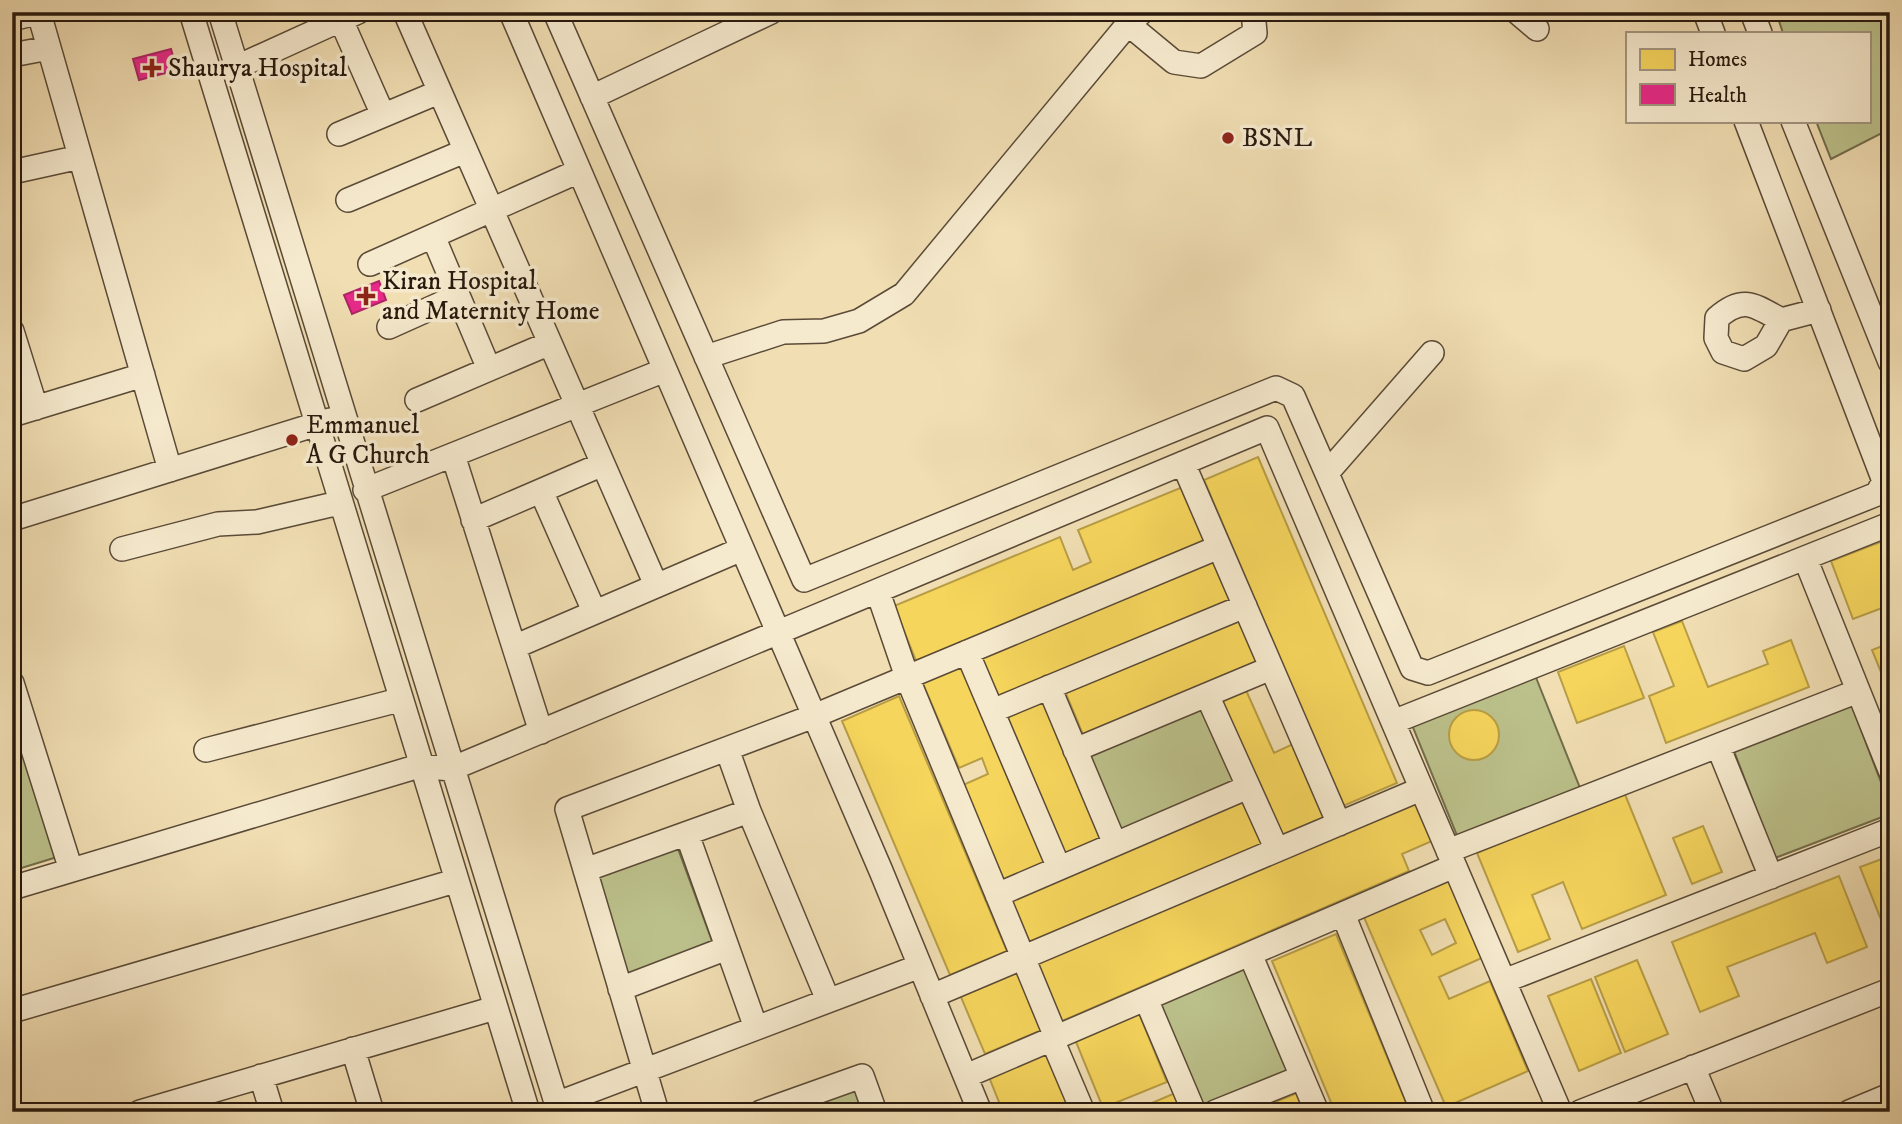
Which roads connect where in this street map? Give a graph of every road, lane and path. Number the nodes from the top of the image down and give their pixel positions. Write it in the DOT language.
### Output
graph roads {
  1 [pos="39,12"];
  2 [pos="191,12"];
  3 [pos="220,12"];
  4 [pos="405,12"];
  5 [pos="511,12"];
  6 [pos="555,12"];
  7 [pos="771,12"];
  8 [pos="1517,12"];
  9 [pos="1705,12"];
  10 [pos="1752,12"];
  11 [pos="1254,13"];
  12 [pos="349,16"];
  13 [pos="1135,18"];
  14 [pos="12,19"];
  15 [pos="1537,29"];
  16 [pos="1713,32"];
  17 [pos="1760,32"];
  18 [pos="49,48"];
  19 [pos="12,55"];
  20 [pos="237,67"];
  21 [pos="439,92"];
  22 [pos="592,97"];
  23 [pos="383,115"];
  24 [pos="1746,122"];
  25 [pos="1793,122"];
  26 [pos="339,134"];
  27 [pos="465,151"];
  28 [pos="80,156"];
  29 [pos="12,172"];
  30 [pos="579,172"];
  31 [pos="348,200"];
  32 [pos="491,210"];
  33 [pos="433,236"];
  34 [pos="370,264"];
  35 [pos="458,296"];
  36 [pos="1819,310"];
  37 [pos="1781,320"];
  38 [pos="389,327"];
  39 [pos="12,331"];
  40 [pos="550,343"];
  41 [pos="1432,353"];
  42 [pos="706,357"];
  43 [pos="1890,362"];
  44 [pos="489,369"];
  45 [pos="665,370"];
  46 [pos="143,375"];
  47 [pos="417,400"];
  48 [pos="577,405"];
  49 [pos="36,408"];
  50 [pos="12,415"];
  51 [pos="343,416"];
  52 [pos="315,425"];
  53 [pos="453,455"];
  54 [pos="1183,463"];
  55 [pos="603,464"];
  56 [pos="170,470"];
  57 [pos="1327,473"];
  58 [pos="365,490"];
  59 [pos="541,491"];
  60 [pos="339,503"];
  61 [pos="12,519"];
  62 [pos="473,520"];
  63 [pos="1890,524"];
  64 [pos="1219,547"];
  65 [pos="742,548"];
  66 [pos="122,549"];
  67 [pos="1805,558"];
  68 [pos="656,585"];
  69 [pos="878,592"];
  70 [pos="1245,606"];
  71 [pos="594,611"];
  72 [pos="779,634"];
  73 [pos="514,647"];
  74 [pos="967,652"];
  75 [pos="1271,668"];
  76 [pos="908,677"];
  77 [pos="12,683"];
  78 [pos="1049,687"];
  79 [pos="1858,691"];
  80 [pos="1207,695"];
  81 [pos="399,700"];
  82 [pos="992,711"];
  83 [pos="814,716"];
  84 [pos="1393,722"];
  85 [pos="541,732"];
  86 [pos="1718,746"];
  87 [pos="727,749"];
  88 [pos="206,750"];
  89 [pos="1075,750"];
  90 [pos="419,766"];
  91 [pos="451,769"];
  92 [pos="1890,770"];
  93 [pos="1248,787"];
  94 [pos="1421,789"];
  95 [pos="749,811"];
  96 [pos="1339,824"];
  97 [pos="1890,831"];
  98 [pos="687,834"];
  99 [pos="1115,844"];
  100 [pos="1277,850"];
  101 [pos="1451,858"];
  102 [pos="1059,868"];
  103 [pos="71,870"];
  104 [pos="585,870"];
  105 [pos="1771,877"];
  106 [pos="455,881"];
  107 [pos="12,888"];
  108 [pos="998,895"];
  109 [pos="1343,914"];
  110 [pos="727,948"];
  111 [pos="1250,954"];
  112 [pos="1023,957"];
  113 [pos="920,966"];
  114 [pos="1504,981"];
  115 [pos="620,989"];
  116 [pos="1890,990"];
  117 [pos="932,996"];
  118 [pos="1146,999"];
  119 [pos="828,1000"];
  120 [pos="14,1005"];
  121 [pos="495,1008"];
  122 [pos="756,1028"];
  123 [pos="1054,1038"];
  124 [pos="353,1049"];
  125 [pos="1693,1067"];
  126 [pos="644,1070"];
  127 [pos="261,1076"];
  128 [pos="966,1076"];
  129 [pos="1302,1077"];
  130 [pos="1890,1095"];
  131 [pos="557,1108"];
  132 [pos="145,1111"];
  133 [pos="272,1112"];
  134 [pos="372,1112"];
  135 [pos="528,1112"];
  136 [pos="657,1112"];
  137 [pos="761,1112"];
  138 [pos="875,1112"];
  139 [pos="980,1112"];
  140 [pos="1083,1112"];
  141 [pos="1194,1112"];
  142 [pos="1215,1112"];
  143 [pos="1317,1112"];
  144 [pos="1423,1112"];
  145 [pos="1560,1112"];
  146 [pos="1580,1112"];
  147 [pos="1712,1112"];
  148 [pos="1849,1112"];
  1 -- 14 [label="street"];
  1 -- 18 [label="street"];
  2 -- 52 [label="street"];
  3 -- 20 [label="street"];
  4 -- 21 [label="street"];
  5 -- 30 [label="street"];
  6 -- 22 [label="street"];
  7 -- 22 [label="street"];
  8 -- 15 [label="street"];
  9 -- 16 [label="street"];
  10 -- 17 [label="street"];
  11 -- 13 [label="street"];
  12 -- 20 [label="street"];
  12 -- 23 [label="street"];
  13 -- 42 [label="street"];
  18 -- 19 [label="street"];
  18 -- 28 [label="street"];
  20 -- 51 [label="street"];
  21 -- 23 [label="street"];
  21 -- 27 [label="street"];
  22 -- 42 [label="street"];
  23 -- 26 [label="street"];
  24 -- 36 [label="street"];
  25 -- 43 [label="street"];
  27 -- 31 [label="street"];
  27 -- 32 [label="street"];
  28 -- 29 [label="street"];
  28 -- 46 [label="street"];
  30 -- 32 [label="street"];
  30 -- 45 [label="street"];
  32 -- 33 [label="street"];
  32 -- 40 [label="street"];
  33 -- 34 [label="street"];
  33 -- 35 [label="street"];
  35 -- 38 [label="street"];
  35 -- 44 [label="street"];
  36 -- 37 [label="street"];
  36 -- 57 [label="street"];
  39 -- 49 [label="street"];
  40 -- 44 [label="street"];
  40 -- 48 [label="street"];
  41 -- 57 [label="street"];
  42 -- 57 [label="street"];
  44 -- 47 [label="street"];
  45 -- 48 [label="street"];
  45 -- 65 [label="street"];
  46 -- 49 [label="street"];
  46 -- 56 [label="street"];
  48 -- 53 [label="street"];
  48 -- 55 [label="street"];
  49 -- 50 [label="street"];
  51 -- 52 [label="street"];
  51 -- 58 [label="street"];
  52 -- 56 [label="street"];
  52 -- 60 [label="street"];
  53 -- 58 [label="street"];
  53 -- 62 [label="street"];
  54 -- 64 [label="street"];
  54 -- 69 [label="street"];
  54 -- 84 [label="street"];
  55 -- 59 [label="street"];
  55 -- 68 [label="street"];
  56 -- 61 [label="street"];
  58 -- 91 [label="street"];
  59 -- 62 [label="street"];
  59 -- 71 [label="street"];
  60 -- 66 [label="street"];
  60 -- 81 [label="street"];
  62 -- 73 [label="street"];
  63 -- 67 [label="street"];
  64 -- 70 [label="street"];
  64 -- 74 [label="street"];
  65 -- 68 [label="street"];
  65 -- 72 [label="street"];
  67 -- 79 [label="street"];
  67 -- 84 [label="street"];
  68 -- 71 [label="street"];
  69 -- 72 [label="street"];
  69 -- 76 [label="street"];
  70 -- 75 [label="street"];
  70 -- 78 [label="street"];
  71 -- 73 [label="street"];
  72 -- 83 [label="street"];
  72 -- 85 [label="street"];
  73 -- 85 [label="street"];
  74 -- 76 [label="street"];
  74 -- 82 [label="street"];
  75 -- 80 [label="street"];
  75 -- 96 [label="street"];
  76 -- 83 [label="street"];
  76 -- 108 [label="street"];
  77 -- 103 [label="street"];
  78 -- 82 [label="street"];
  78 -- 89 [label="street"];
  79 -- 86 [label="street"];
  79 -- 92 [label="street"];
  80 -- 89 [label="street"];
  80 -- 93 [label="street"];
  81 -- 88 [label="street"];
  81 -- 90 [label="street"];
  82 -- 102 [label="street"];
  83 -- 87 [label="street"];
  83 -- 113 [label="street"];
  84 -- 94 [label="street"];
  85 -- 91 [label="street"];
  86 -- 101 [label="street"];
  86 -- 105 [label="street"];
  87 -- 95 [label="street"];
  87 -- 104 [label="street"];
  89 -- 99 [label="street"];
  90 -- 91 [label="street"];
  90 -- 103 [label="street"];
  90 -- 106 [label="street"];
  91 -- 131 [label="street"];
  93 -- 99 [label="street"];
  93 -- 100 [label="street"];
  94 -- 96 [label="street"];
  94 -- 101 [label="street"];
  95 -- 98 [label="street"];
  95 -- 119 [label="street"];
  96 -- 100 [label="street"];
  97 -- 105 [label="street"];
  98 -- 104 [label="street"];
  98 -- 110 [label="street"];
  99 -- 102 [label="street"];
  100 -- 112 [label="street"];
  101 -- 109 [label="street"];
  101 -- 114 [label="street"];
  102 -- 108 [label="street"];
  103 -- 107 [label="street"];
  104 -- 115 [label="street"];
  105 -- 114 [label="street"];
  106 -- 120 [label="street"];
  106 -- 121 [label="street"];
  108 -- 112 [label="street"];
  109 -- 111 [label="street"];
  109 -- 144 [label="street"];
  110 -- 115 [label="street"];
  110 -- 122 [label="street"];
  111 -- 118 [label="street"];
  111 -- 129 [label="street"];
  112 -- 117 [label="street"];
  112 -- 123 [label="street"];
  113 -- 117 [label="street"];
  113 -- 119 [label="street"];
  114 -- 145 [label="street"];
  115 -- 126 [label="street"];
  116 -- 125 [label="street"];
  117 -- 128 [label="street"];
  118 -- 123 [label="street"];
  118 -- 141 [label="street"];
  119 -- 122 [label="street"];
  121 -- 124 [label="street"];
  121 -- 135 [label="street"];
  122 -- 126 [label="street"];
  123 -- 128 [label="street"];
  123 -- 140 [label="street"];
  124 -- 127 [label="street"];
  124 -- 134 [label="street"];
  125 -- 146 [label="street"];
  125 -- 147 [label="street"];
  126 -- 131 [label="street"];
  126 -- 136 [label="street"];
  127 -- 132 [label="street"];
  127 -- 133 [label="street"];
  128 -- 139 [label="street"];
  129 -- 142 [label="street"];
  129 -- 143 [label="street"];
  130 -- 148 [label="street"];
  137 -- 138 [label="street"];
}
